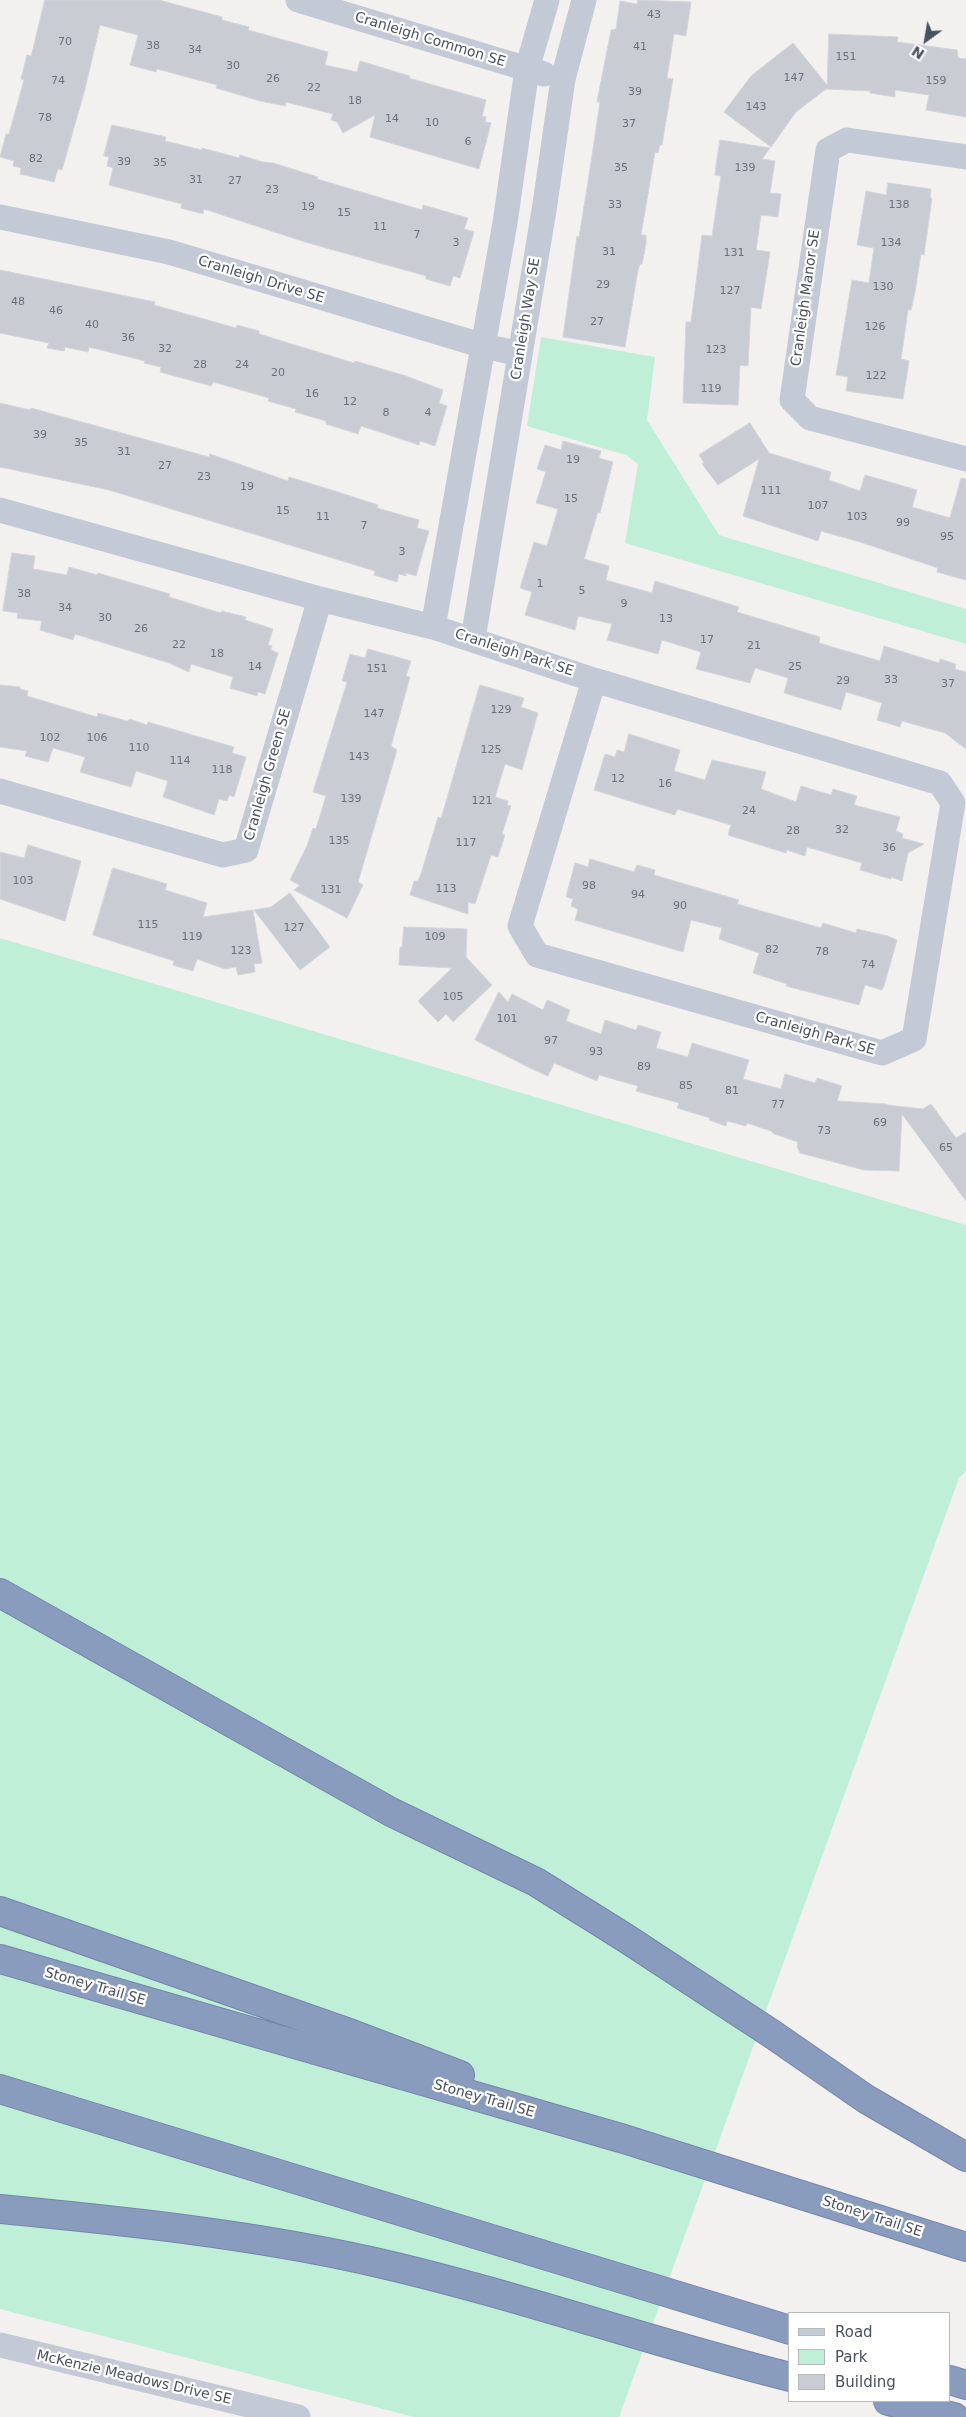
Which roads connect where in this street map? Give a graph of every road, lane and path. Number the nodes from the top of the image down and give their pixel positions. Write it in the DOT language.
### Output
graph roads {
  1 [pos="298,0"];
  2 [pos="547,0"];
  3 [pos="584,0"];
  4 [pos="527,69"];
  5 [pos="563,79"];
  6 [pos="966,157"];
  7 [pos="0,217"];
  8 [pos="484,346"];
  9 [pos="520,354"];
  10 [pos="966,459"];
  11 [pos="0,510"];
  12 [pos="320,599"];
  13 [pos="433,627"];
  14 [pos="473,639"];
  15 [pos="594,680"];
  16 [pos="0,791"];
  17 [pos="0,1593"];
  18 [pos="0,1911"];
  19 [pos="0,1959"];
  20 [pos="0,2089"];
  21 [pos="624,2139"];
  22 [pos="966,2157"];
  23 [pos="0,2209"];
  24 [pos="966,2247"];
  25 [pos="788,2329"];
  26 [pos="0,2345"];
  27 [pos="788,2377"];
  28 [pos="951,2380"];
  29 [pos="966,2385"];
  30 [pos="892,2402"];
  31 [pos="298,2417"];
  32 [pos="954,2417"];
  1 -- 4 [label="street, Cranleigh Common SE"];
  2 -- 4 [label="street"];
  3 -- 5 [label="street, Cranleigh Way SE"];
  4 -- 5 [label="street, Cranleigh Common SE"];
  4 -- 8 [label="street"];
  5 -- 9 [label="street, Cranleigh Way SE"];
  6 -- 10 [label="street, Cranleigh Manor SE"];
  7 -- 8 [label="street, Cranleigh Drive SE"];
  8 -- 9 [label="street, Cranleigh Drive SE"];
  8 -- 13 [label="street"];
  9 -- 14 [label="street, Cranleigh Way SE"];
  11 -- 12 [label="street"];
  12 -- 13 [label="street"];
  12 -- 16 [label="street, Cranleigh Green SE"];
  13 -- 14 [label="street, Cranleigh Park SE"];
  14 -- 15 [label="street, Cranleigh Park SE"];
  15 -- 15 [label="street, Cranleigh Park SE"];
  17 -- 22 [label="highway"];
  18 -- 21 [label="highway"];
  19 -- 21 [label="highway, Stoney Trail SE"];
  20 -- 25 [label="highway"];
  21 -- 24 [label="highway, Stoney Trail SE"];
  23 -- 27 [label="highway"];
  26 -- 31 [label="street, McKenzie Meadows Drive SE"];
  28 -- 29 [label="highway"];
  30 -- 32 [label="highway"];
}
